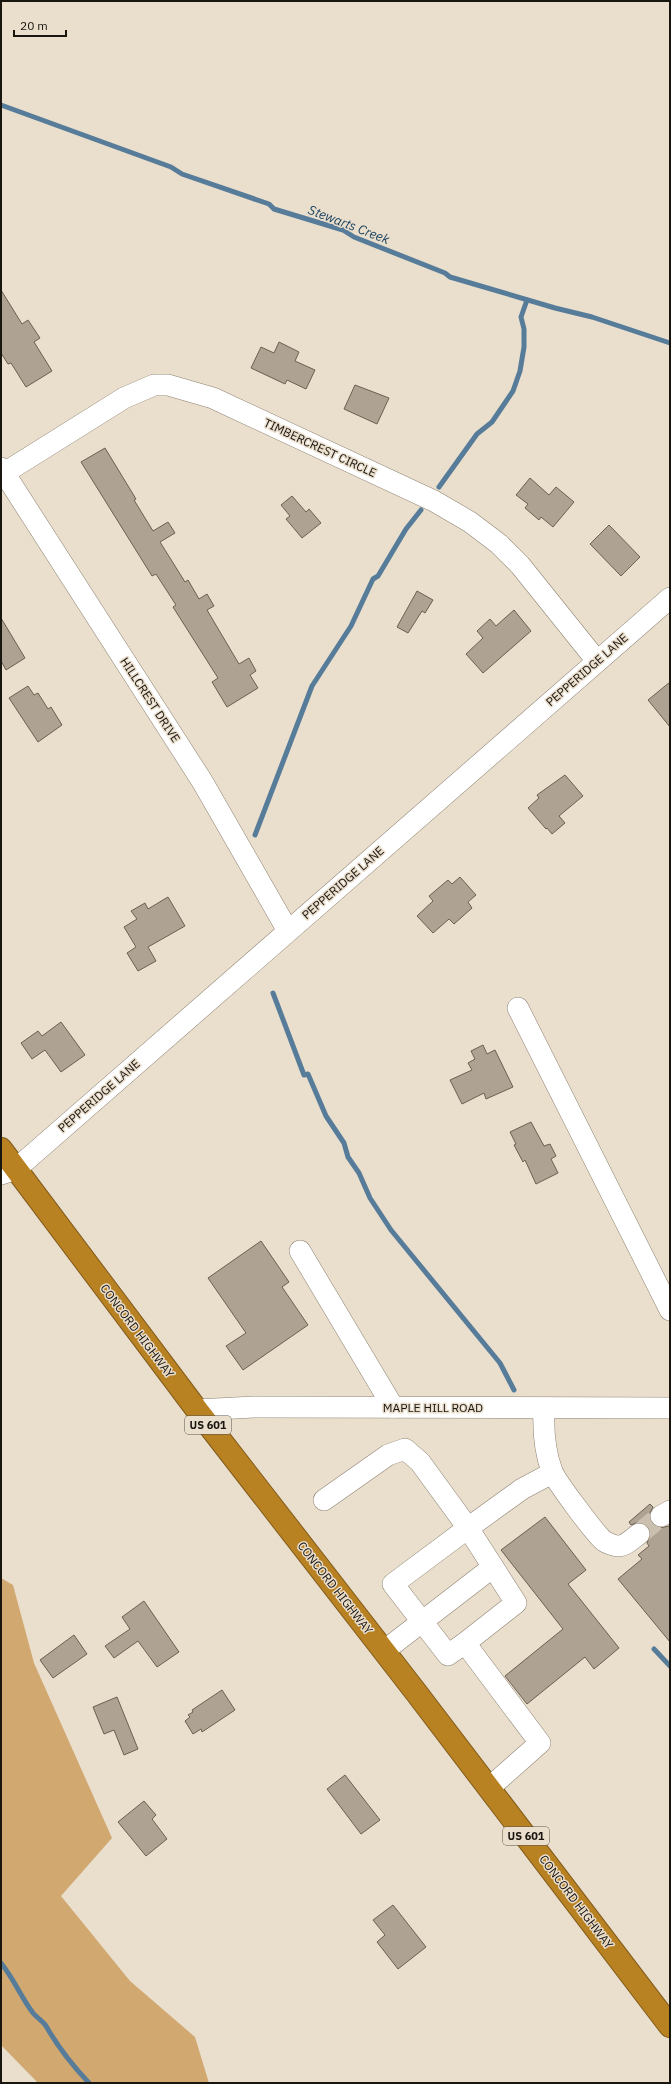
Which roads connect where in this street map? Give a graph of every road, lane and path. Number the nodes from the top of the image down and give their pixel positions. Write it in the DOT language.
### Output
graph roads {
  1 [pos="2,472"];
  2 [pos="670,598"];
  3 [pos="597,661"];
  4 [pos="288,931"];
  5 [pos="518,1008"];
  6 [pos="1,1149"];
  7 [pos="8,1172"];
  8 [pos="300,1251"];
  9 [pos="670,1310"];
  10 [pos="393,1407"];
  11 [pos="544,1408"];
  12 [pos="670,1408"];
  13 [pos="197,1410"];
  14 [pos="552,1473"];
  15 [pos="324,1500"];
  16 [pos="468,1528"];
  17 [pos="639,1534"];
  18 [pos="494,1567"];
  19 [pos="422,1622"];
  20 [pos="466,1643"];
  21 [pos="384,1651"];
  22 [pos="489,1788"];
  23 [pos="670,2026"];
  1 -- 3 [label="street, TIMBERCREST CIRCLE"];
  1 -- 4 [label="street, HILLCREST DRIVE"];
  2 -- 3 [label="street, PEPPERIDGE LANE"];
  3 -- 4 [label="street, PEPPERIDGE LANE"];
  4 -- 7 [label="street, PEPPERIDGE LANE"];
  5 -- 9 [label="street"];
  6 -- 7 [label="highway, CONCORD HIGHWAY / US 601"];
  7 -- 13 [label="highway, CONCORD HIGHWAY / US 601"];
  8 -- 10 [label="street"];
  10 -- 11 [label="street, MAPLE HILL ROAD"];
  10 -- 13 [label="street, MAPLE HILL ROAD"];
  11 -- 12 [label="street, MAPLE HILL ROAD"];
  11 -- 14 [label="street"];
  13 -- 21 [label="highway, CONCORD HIGHWAY / US 601"];
  14 -- 16 [label="street"];
  14 -- 17 [label="street"];
  15 -- 16 [label="street"];
  16 -- 18 [label="street"];
  16 -- 19 [label="street"];
  18 -- 19 [label="street"];
  18 -- 20 [label="street"];
  19 -- 20 [label="street"];
  19 -- 21 [label="street"];
  20 -- 22 [label="street"];
  21 -- 22 [label="highway, CONCORD HIGHWAY / US 601"];
  22 -- 23 [label="highway, CONCORD HIGHWAY / US 601"];
}
